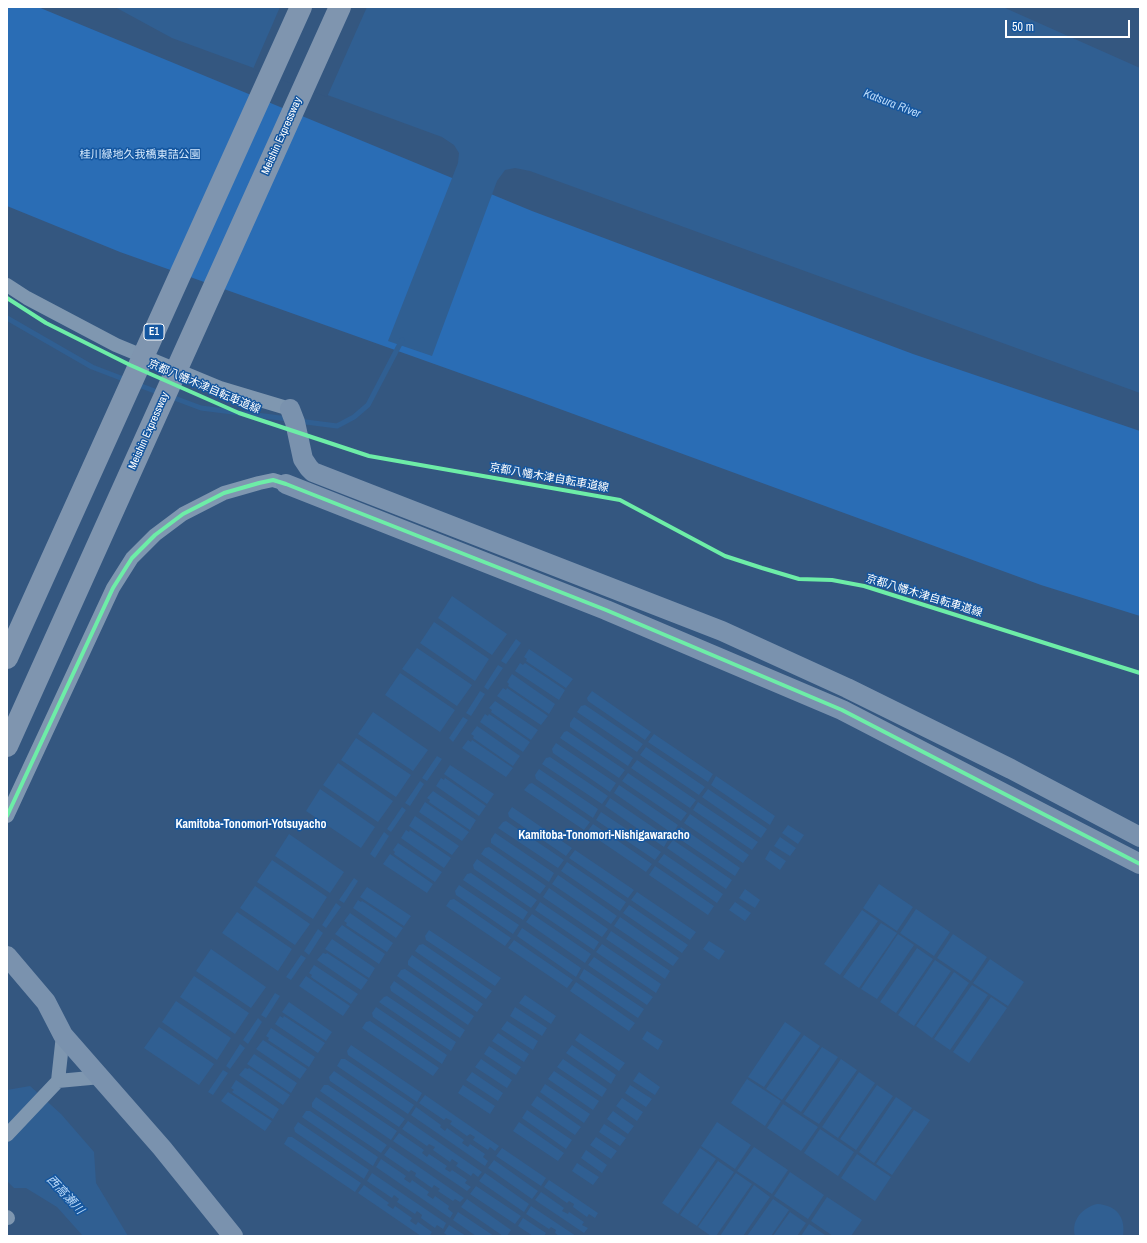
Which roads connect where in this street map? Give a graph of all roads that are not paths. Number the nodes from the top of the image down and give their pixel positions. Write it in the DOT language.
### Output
graph roads {
  1 [pos="301,7"];
  2 [pos="340,7"];
  3 [pos="7,285"];
  4 [pos="290,409"];
  5 [pos="286,484"];
  6 [pos="7,658"];
  7 [pos="7,746"];
  8 [pos="1011,769"];
  9 [pos="999,791"];
  10 [pos="7,816"];
  11 [pos="1140,837"];
  12 [pos="1140,864"];
  13 [pos="7,956"];
  14 [pos="63,1035"];
  15 [pos="101,1077"];
  16 [pos="58,1081"];
  17 [pos="7,1135"];
  18 [pos="233,1236"];
  1 -- 6 [label="highway, E1, bridge"];
  2 -- 7 [label="highway, Meishin Expressway, bridge"];
  3 -- 4 [label="street"];
  4 -- 8 [label="street"];
  5 -- 9 [label="street"];
  5 -- 10 [label="street"];
  8 -- 9 [label="street"];
  8 -- 11 [label="street"];
  9 -- 12 [label="street"];
  13 -- 14 [label="street"];
  14 -- 15 [label="street"];
  14 -- 16 [label="street"];
  15 -- 16 [label="street"];
  15 -- 18 [label="street"];
  16 -- 17 [label="street"];
}
